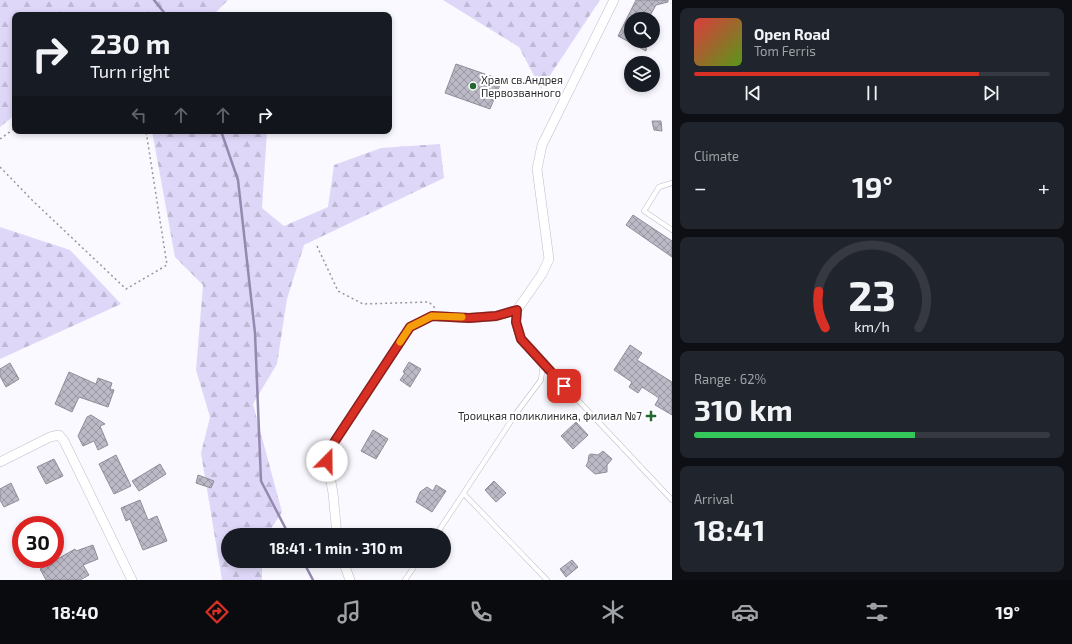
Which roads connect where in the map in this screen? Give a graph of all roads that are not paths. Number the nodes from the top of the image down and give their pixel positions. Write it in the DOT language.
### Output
graph roads {
  1 [pos="614,0"];
  2 [pos="672,183"];
  3 [pos="672,230"];
  4 [pos="517,310"];
  5 [pos="543,363"];
  6 [pos="0,462"];
  7 [pos="464,494"];
  8 [pos="672,500"];
  9 [pos="336,528"];
  10 [pos="441,528"];
  11 [pos="346,568"];
  12 [pos="413,568"];
  13 [pos="132,580"];
  14 [pos="350,580"];
  15 [pos="405,580"];
  16 [pos="547,580"];
  1 -- 4 [label="street"];
  2 -- 3 [label="lane"];
  4 -- 5 [label="street"];
  4 -- 9 [label="street"];
  5 -- 7 [label="lane"];
  5 -- 8 [label="lane"];
  6 -- 13 [label="street"];
  7 -- 10 [label="lane"];
  7 -- 16 [label="lane"];
  11 -- 14 [label="street"];
  12 -- 15 [label="lane"];
}
